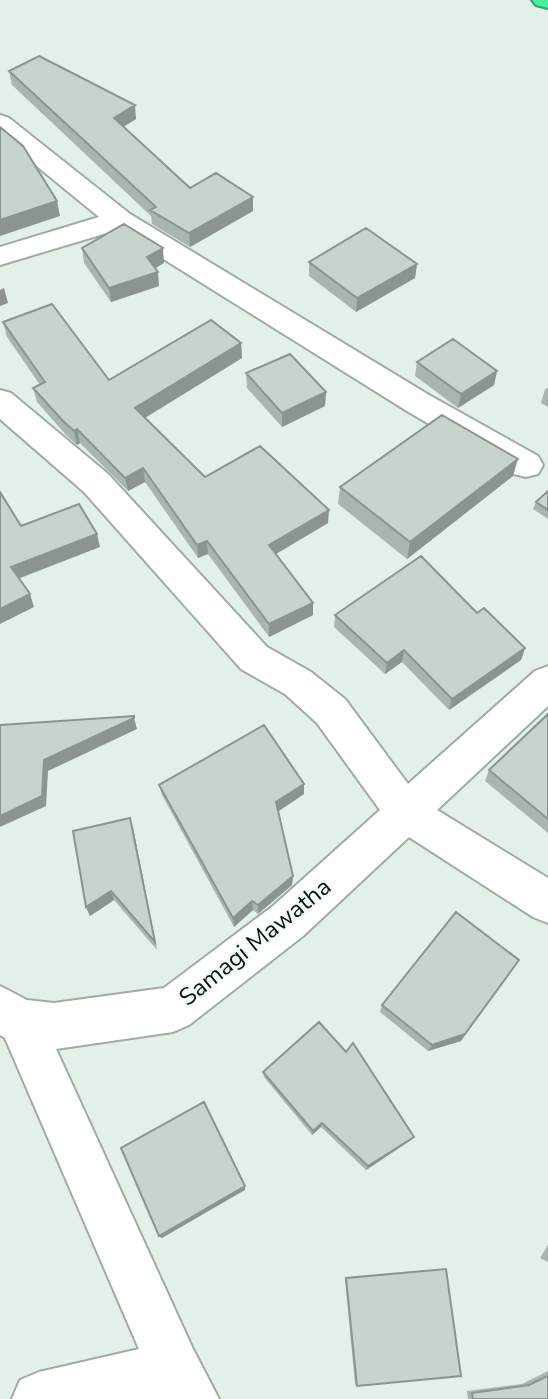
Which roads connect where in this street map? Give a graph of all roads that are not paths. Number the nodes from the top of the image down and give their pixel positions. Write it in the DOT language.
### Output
graph roads {
  1 [pos="0,123"];
  2 [pos="120,220"];
  3 [pos="0,256"];
  4 [pos="0,401"];
  5 [pos="526,465"];
  6 [pos="548,682"];
  7 [pos="405,812"];
  8 [pos="548,902"];
  9 [pos="11,1015"];
  10 [pos="183,1384"];
  11 [pos="39,1399"];
  1 -- 2 [label="street"];
  2 -- 3 [label="street"];
  2 -- 5 [label="street"];
  4 -- 7 [label="street"];
  6 -- 7 [label="street, Samagi Mawatha"];
  7 -- 8 [label="street"];
  7 -- 9 [label="street, Samagi Mawatha"];
  9 -- 10 [label="street"];
  10 -- 11 [label="street"];
}
